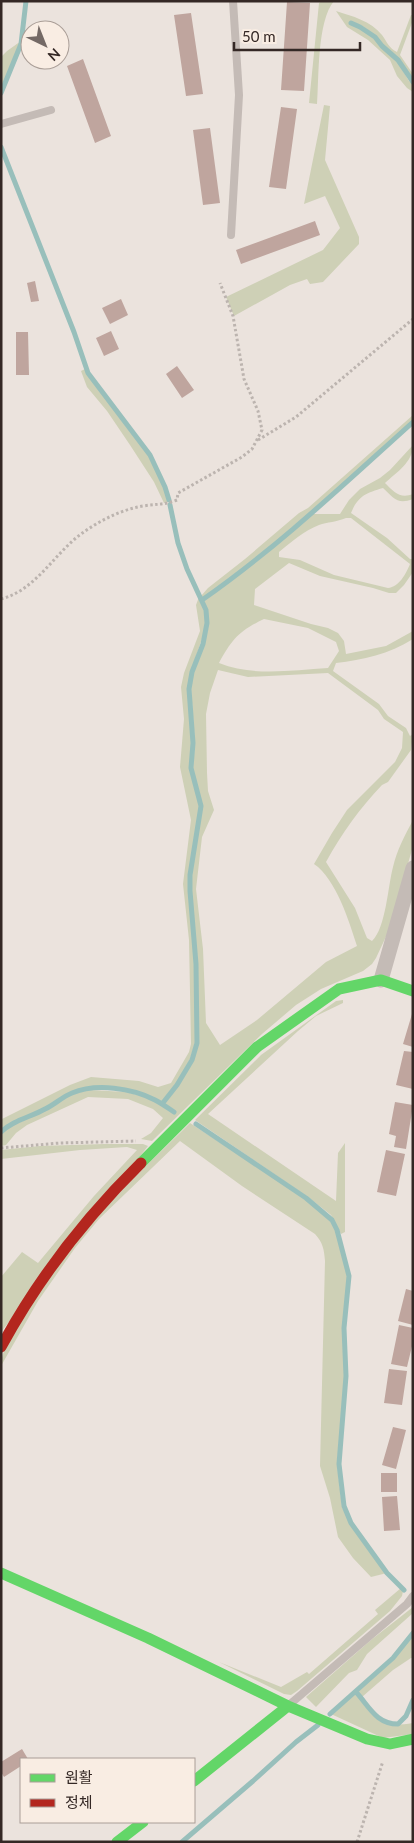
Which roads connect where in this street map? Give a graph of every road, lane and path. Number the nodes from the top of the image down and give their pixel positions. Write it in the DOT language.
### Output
graph roads {
  1 [pos="233,1"];
  2 [pos="51,110"];
  3 [pos="1,124"];
  4 [pos="231,235"];
  5 [pos="220,283"];
  6 [pos="413,319"];
  7 [pos="258,440"];
  8 [pos="1,599"];
  9 [pos="413,868"];
  10 [pos="381,980"];
  11 [pos="413,991"];
  12 [pos="158,1145"];
  13 [pos="1,1148"];
  14 [pos="1,1347"];
  15 [pos="1,1573"];
  16 [pos="413,1596"];
  17 [pos="288,1706"];
  18 [pos="413,1739"];
  19 [pos="390,1744"];
  20 [pos="195,1780"];
  21 [pos="141,1823"];
  22 [pos="118,1842"];
  23 [pos="357,1842"];
  1 -- 4 [label="lane"];
  2 -- 3 [label="lane"];
  5 -- 7 [label="path"];
  6 -- 7 [label="path"];
  7 -- 8 [label="path"];
  9 -- 10 [label="street"];
  10 -- 11 [label="street"];
  10 -- 12 [label="street"];
  12 -- 13 [label="path"];
  12 -- 14 [label="street"];
  15 -- 17 [label="street"];
  16 -- 17 [label="lane"];
  17 -- 19 [label="street"];
  17 -- 20 [label="street"];
  18 -- 19 [label="street"];
  19 -- 23 [label="path"];
  21 -- 22 [label="street"];
}
